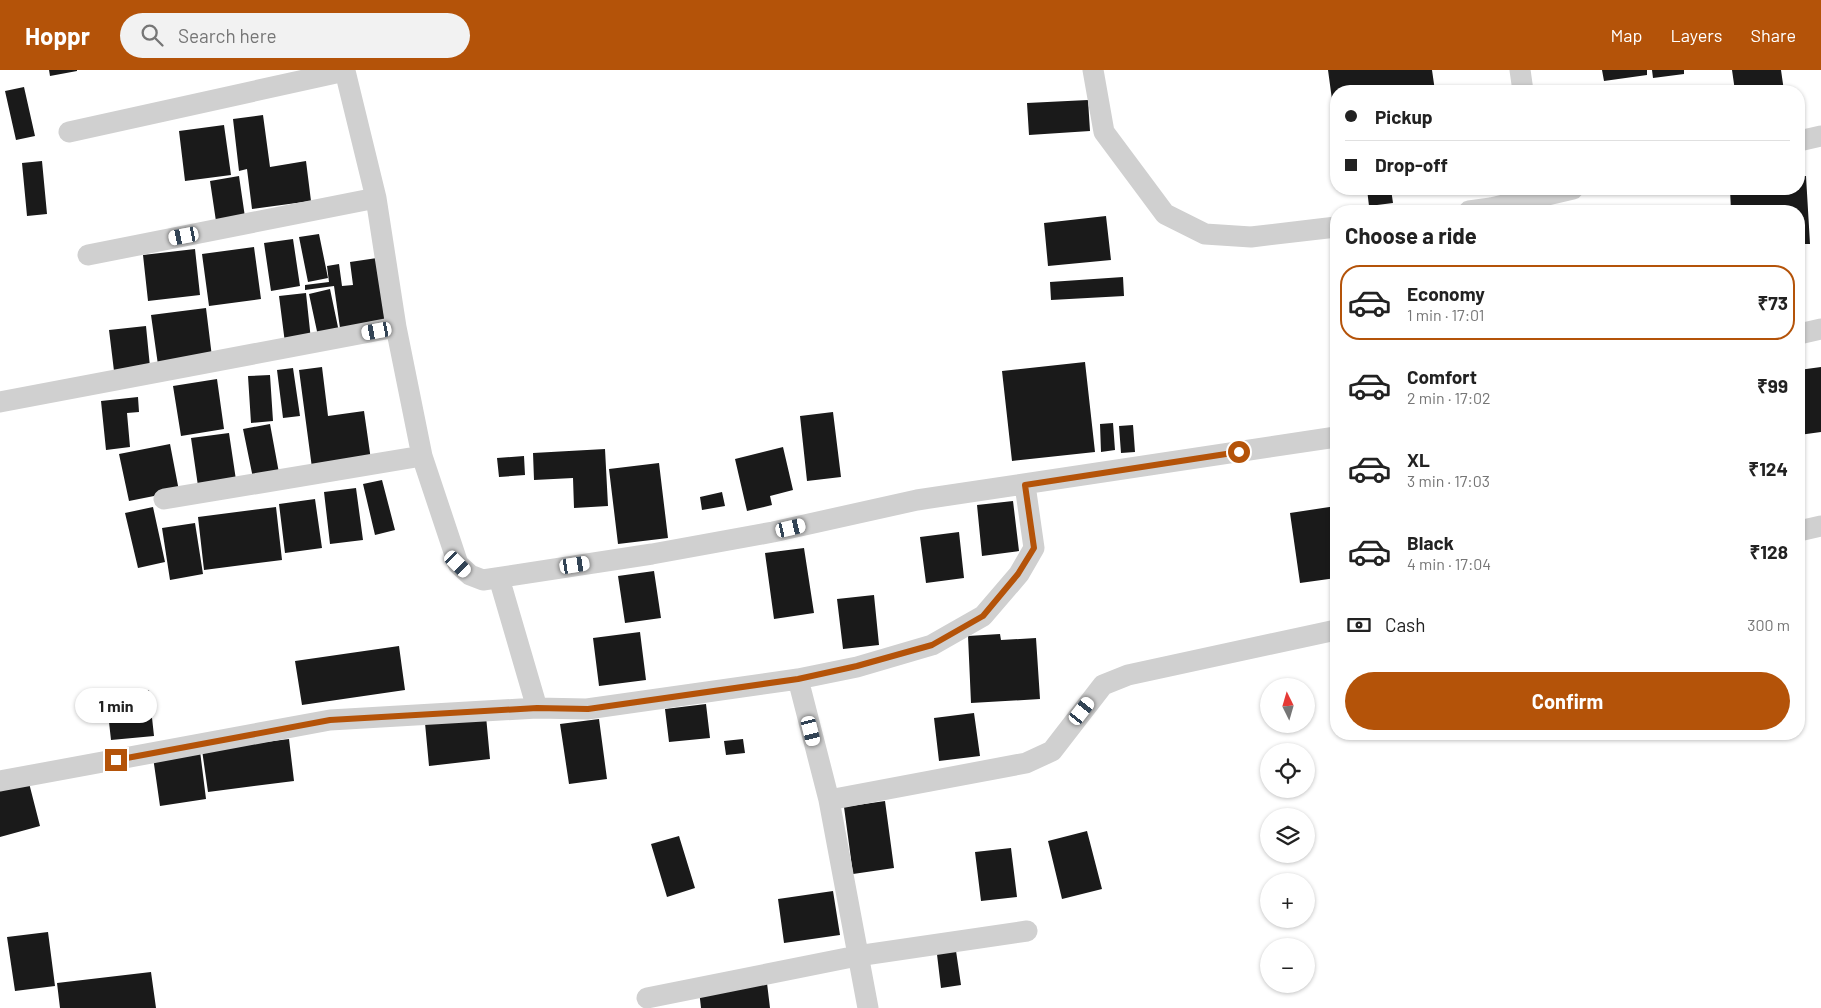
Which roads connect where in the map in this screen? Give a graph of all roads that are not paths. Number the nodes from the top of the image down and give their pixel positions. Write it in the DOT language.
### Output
graph roads {
  1 [pos="1093,70"];
  2 [pos="1520,70"];
  3 [pos="1522,85"];
  4 [pos="69,132"];
  5 [pos="1821,136"];
  6 [pos="1805,140"];
  7 [pos="1529,195"];
  8 [pos="376,198"];
  9 [pos="1500,205"];
  10 [pos="1330,228"];
  11 [pos="88,255"];
  12 [pos="396,327"];
  13 [pos="1821,328"];
  14 [pos="1805,332"];
  15 [pos="0,402"];
  16 [pos="1330,438"];
  17 [pos="422,456"];
  18 [pos="1025,485"];
  19 [pos="164,499"];
  20 [pos="1821,526"];
  21 [pos="1805,530"];
  22 [pos="499,578"];
  23 [pos="1330,631"];
  24 [pos="798,679"];
  25 [pos="537,708"];
  26 [pos="0,781"];
  27 [pos="829,800"];
  28 [pos="1027,931"];
  29 [pos="857,956"];
  30 [pos="647,998"];
  31 [pos="868,1008"];
  1 -- 10 [label="street"];
  2 -- 3 [label="street"];
  4 -- 8 [label="street"];
  5 -- 6 [label="street"];
  7 -- 9 [label="street"];
  8 -- 11 [label="street"];
  8 -- 12 [label="street"];
  12 -- 15 [label="street"];
  12 -- 17 [label="street"];
  13 -- 14 [label="street"];
  16 -- 18 [label="street"];
  17 -- 19 [label="street"];
  17 -- 22 [label="street"];
  18 -- 22 [label="street"];
  18 -- 24 [label="street"];
  20 -- 21 [label="street"];
  22 -- 25 [label="street"];
  23 -- 27 [label="street"];
  24 -- 25 [label="street"];
  24 -- 27 [label="street"];
  25 -- 26 [label="street"];
  27 -- 29 [label="street"];
  28 -- 29 [label="street"];
  29 -- 30 [label="street"];
  29 -- 31 [label="street"];
}
